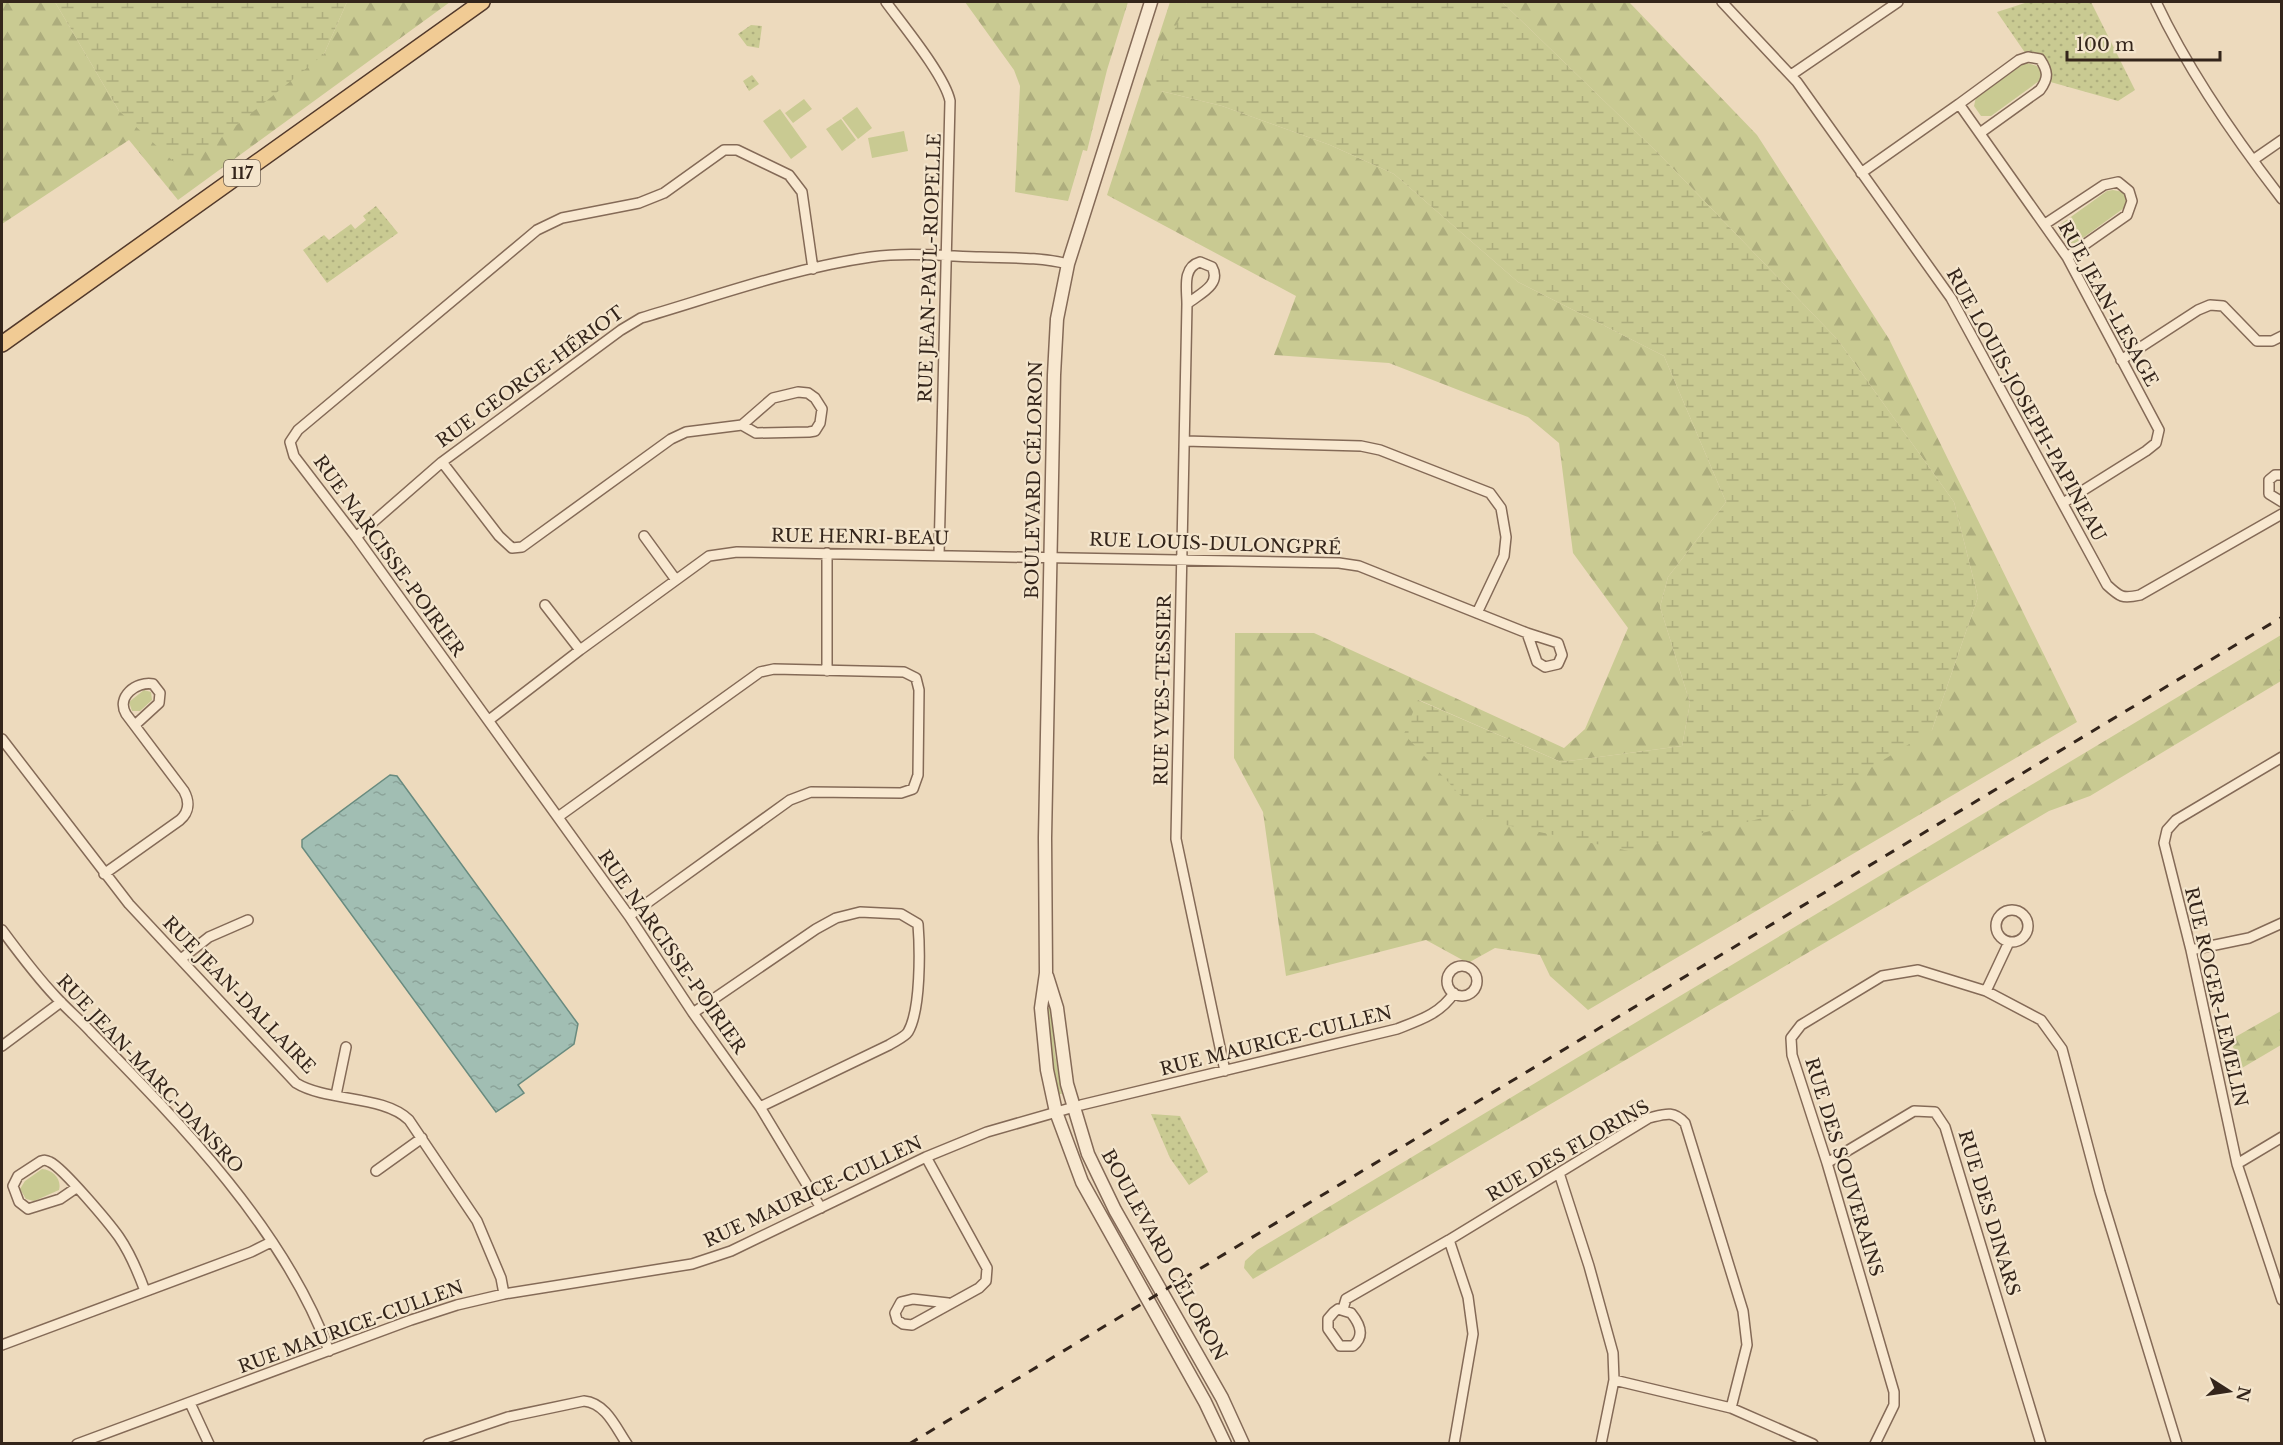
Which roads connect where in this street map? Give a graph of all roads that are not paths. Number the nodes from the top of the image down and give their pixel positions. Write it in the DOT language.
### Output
graph roads {
  1 [pos="482,2"];
  2 [pos="885,2"];
  3 [pos="1151,2"];
  4 [pos="1722,2"];
  5 [pos="1898,2"];
  6 [pos="2156,2"];
  7 [pos="1791,75"];
  8 [pos="1959,104"];
  9 [pos="1980,133"];
  10 [pos="2282,140"];
  11 [pos="2253,160"];
  12 [pos="1861,173"];
  13 [pos="2282,199"];
  14 [pos="2045,224"];
  15 [pos="946,256"];
  16 [pos="2067,257"];
  17 [pos="1068,264"];
  18 [pos="813,269"];
  19 [pos="1186,304"];
  20 [pos="2282,336"];
  21 [pos="2,344"];
  22 [pos="2121,360"];
  23 [pos="742,425"];
  24 [pos="1185,441"];
  25 [pos="442,462"];
  26 [pos="2282,475"];
  27 [pos="2282,502"];
  28 [pos="2063,503"];
  29 [pos="2282,514"];
  30 [pos="644,536"];
  31 [pos="356,537"];
  32 [pos="827,553"];
  33 [pos="939,555"];
  34 [pos="1051,557"];
  35 [pos="1182,560"];
  36 [pos="676,580"];
  37 [pos="545,605"];
  38 [pos="1477,612"];
  39 [pos="1527,633"];
  40 [pos="580,650"];
  41 [pos="827,670"];
  42 [pos="489,720"];
  43 [pos="135,725"];
  44 [pos="2,739"];
  45 [pos="2282,757"];
  46 [pos="558,817"];
  47 [pos="104,874"];
  48 [pos="629,916"];
  49 [pos="248,920"];
  50 [pos="2282,923"];
  51 [pos="2,930"];
  52 [pos="2009,942"];
  53 [pos="2191,950"];
  54 [pos="181,959"];
  55 [pos="1046,973"];
  56 [pos="1986,991"];
  57 [pos="1454,993"];
  58 [pos="60,1002"];
  59 [pos="693,1013"];
  60 [pos="2,1046"];
  61 [pos="346,1047"];
  62 [pos="1225,1071"];
  63 [pos="336,1095"];
  64 [pos="760,1107"];
  65 [pos="1072,1107"];
  66 [pos="1056,1112"];
  67 [pos="2282,1137"];
  68 [pos="422,1138"];
  69 [pos="926,1157"];
  70 [pos="1827,1163"];
  71 [pos="2237,1164"];
  72 [pos="376,1171"];
  73 [pos="1559,1173"];
  74 [pos="76,1188"];
  75 [pos="821,1208"];
  76 [pos="1449,1240"];
  77 [pos="271,1242"];
  78 [pos="145,1291"];
  79 [pos="504,1294"];
  80 [pos="2281,1298"];
  81 [pos="948,1303"];
  82 [pos="1343,1309"];
  83 [pos="2,1345"];
  84 [pos="329,1351"];
  85 [pos="1614,1380"];
  86 [pos="190,1403"];
  87 [pos="1731,1408"];
  88 [pos="77,1443"];
  89 [pos="209,1443"];
  90 [pos="428,1443"];
  91 [pos="627,1443"];
  92 [pos="1225,1443"];
  93 [pos="1243,1443"];
  94 [pos="1454,1443"];
  95 [pos="1601,1443"];
  96 [pos="1814,1443"];
  97 [pos="1875,1443"];
  98 [pos="2041,1443"];
  99 [pos="2177,1443"];
  1 -- 21 [label="main road, 117"];
  2 -- 15 [label="street, RUE JEAN-PAUL-RIOPELLE"];
  3 -- 17 [label="street, BOULEVARD CÉLORON"];
  4 -- 7 [label="street, RUE LOUIS-JOSEPH-PAPINEAU"];
  5 -- 7 [label="street"];
  6 -- 11 [label="street"];
  7 -- 12 [label="street, RUE LOUIS-JOSEPH-PAPINEAU"];
  8 -- 9 [label="street, RUE JEAN-LESAGE"];
  8 -- 9 [label="street"];
  8 -- 12 [label="street"];
  9 -- 14 [label="street, RUE JEAN-LESAGE"];
  10 -- 11 [label="street"];
  11 -- 13 [label="street"];
  12 -- 28 [label="street, RUE LOUIS-JOSEPH-PAPINEAU"];
  14 -- 16 [label="street, RUE JEAN-LESAGE"];
  14 -- 16 [label="street"];
  15 -- 17 [label="street, RUE GEORGE-HÉRIOT"];
  15 -- 18 [label="street, RUE GEORGE-HÉRIOT"];
  15 -- 33 [label="street, RUE JEAN-PAUL-RIOPELLE"];
  16 -- 22 [label="street, RUE JEAN-LESAGE"];
  17 -- 34 [label="street, BOULEVARD CÉLORON"];
  18 -- 25 [label="street, RUE GEORGE-HÉRIOT"];
  18 -- 31 [label="street, RUE NARCISSE-POIRIER"];
  19 -- 19 [label="street, RUE YVES-TESSIER"];
  19 -- 24 [label="street, RUE YVES-TESSIER"];
  20 -- 22 [label="street"];
  22 -- 28 [label="street, RUE JEAN-LESAGE"];
  23 -- 23 [label="street"];
  23 -- 25 [label="street"];
  24 -- 35 [label="street, RUE YVES-TESSIER"];
  24 -- 38 [label="street"];
  25 -- 31 [label="street, RUE GEORGE-HÉRIOT"];
  26 -- 27 [label="street"];
  28 -- 29 [label="street, RUE LOUIS-JOSEPH-PAPINEAU"];
  30 -- 36 [label="street"];
  31 -- 42 [label="street, RUE NARCISSE-POIRIER"];
  32 -- 33 [label="street, RUE HENRI-BEAU"];
  32 -- 36 [label="street, RUE HENRI-BEAU"];
  32 -- 41 [label="street"];
  33 -- 34 [label="street, RUE HENRI-BEAU"];
  34 -- 35 [label="street, RUE LOUIS-DULONGPRÉ"];
  34 -- 55 [label="street, BOULEVARD CÉLORON"];
  35 -- 38 [label="street, RUE LOUIS-DULONGPRÉ"];
  35 -- 62 [label="street, RUE YVES-TESSIER"];
  36 -- 40 [label="street, RUE HENRI-BEAU"];
  37 -- 40 [label="street"];
  38 -- 39 [label="street, RUE LOUIS-DULONGPRÉ"];
  40 -- 42 [label="street, RUE HENRI-BEAU"];
  41 -- 46 [label="street"];
  41 -- 48 [label="street"];
  42 -- 46 [label="street, RUE NARCISSE-POIRIER"];
  43 -- 43 [label="street"];
  43 -- 47 [label="street"];
  44 -- 47 [label="street, RUE JEAN-DALLAIRE"];
  45 -- 53 [label="street, RUE ROGER-LEMELIN"];
  46 -- 48 [label="street, RUE NARCISSE-POIRIER"];
  47 -- 54 [label="street, RUE JEAN-DALLAIRE"];
  48 -- 59 [label="street, RUE NARCISSE-POIRIER"];
  49 -- 54 [label="street"];
  50 -- 53 [label="street"];
  51 -- 58 [label="street, RUE JEAN-MARC-DANSRO"];
  52 -- 56 [label="street"];
  53 -- 71 [label="street, RUE ROGER-LEMELIN"];
  54 -- 63 [label="street, RUE JEAN-DALLAIRE"];
  55 -- 65 [label="street, BOULEVARD CÉLORON"];
  55 -- 66 [label="street, BOULEVARD CÉLORON"];
  56 -- 70 [label="street, RUE DES SOUVERAINS"];
  56 -- 99 [label="street, RUE DES SOUVERAINS"];
  57 -- 62 [label="street, RUE MAURICE-CULLEN"];
  58 -- 60 [label="street"];
  58 -- 77 [label="street, RUE JEAN-MARC-DANSRO"];
  59 -- 64 [label="street, RUE NARCISSE-POIRIER"];
  59 -- 64 [label="street"];
  61 -- 63 [label="street"];
  62 -- 65 [label="street, RUE MAURICE-CULLEN"];
  63 -- 68 [label="street, RUE JEAN-DALLAIRE"];
  64 -- 75 [label="street, RUE NARCISSE-POIRIER"];
  65 -- 66 [label="street, RUE MAURICE-CULLEN"];
  65 -- 93 [label="street, BOULEVARD CÉLORON"];
  66 -- 69 [label="street, RUE MAURICE-CULLEN"];
  66 -- 92 [label="street, BOULEVARD CÉLORON"];
  67 -- 71 [label="street"];
  68 -- 72 [label="street"];
  68 -- 79 [label="street, RUE JEAN-DALLAIRE"];
  69 -- 75 [label="street, RUE MAURICE-CULLEN"];
  69 -- 81 [label="street"];
  70 -- 97 [label="street, RUE DES SOUVERAINS"];
  70 -- 98 [label="street, RUE DES DINARS"];
  71 -- 80 [label="street, RUE ROGER-LEMELIN"];
  73 -- 76 [label="street, RUE DES FLORINS"];
  73 -- 85 [label="street"];
  73 -- 87 [label="street, RUE DES FLORINS"];
  74 -- 74 [label="street"];
  74 -- 78 [label="street"];
  75 -- 79 [label="street, RUE MAURICE-CULLEN"];
  76 -- 82 [label="street, RUE DES FLORINS"];
  76 -- 94 [label="street"];
  77 -- 78 [label="street"];
  77 -- 84 [label="street, RUE JEAN-MARC-DANSRO"];
  78 -- 83 [label="street"];
  79 -- 84 [label="street, RUE MAURICE-CULLEN"];
  81 -- 81 [label="street"];
  84 -- 86 [label="street, RUE MAURICE-CULLEN"];
  85 -- 87 [label="street"];
  85 -- 95 [label="street"];
  86 -- 88 [label="street, RUE MAURICE-CULLEN"];
  86 -- 89 [label="street"];
  87 -- 96 [label="street"];
  90 -- 91 [label="street"];
}
